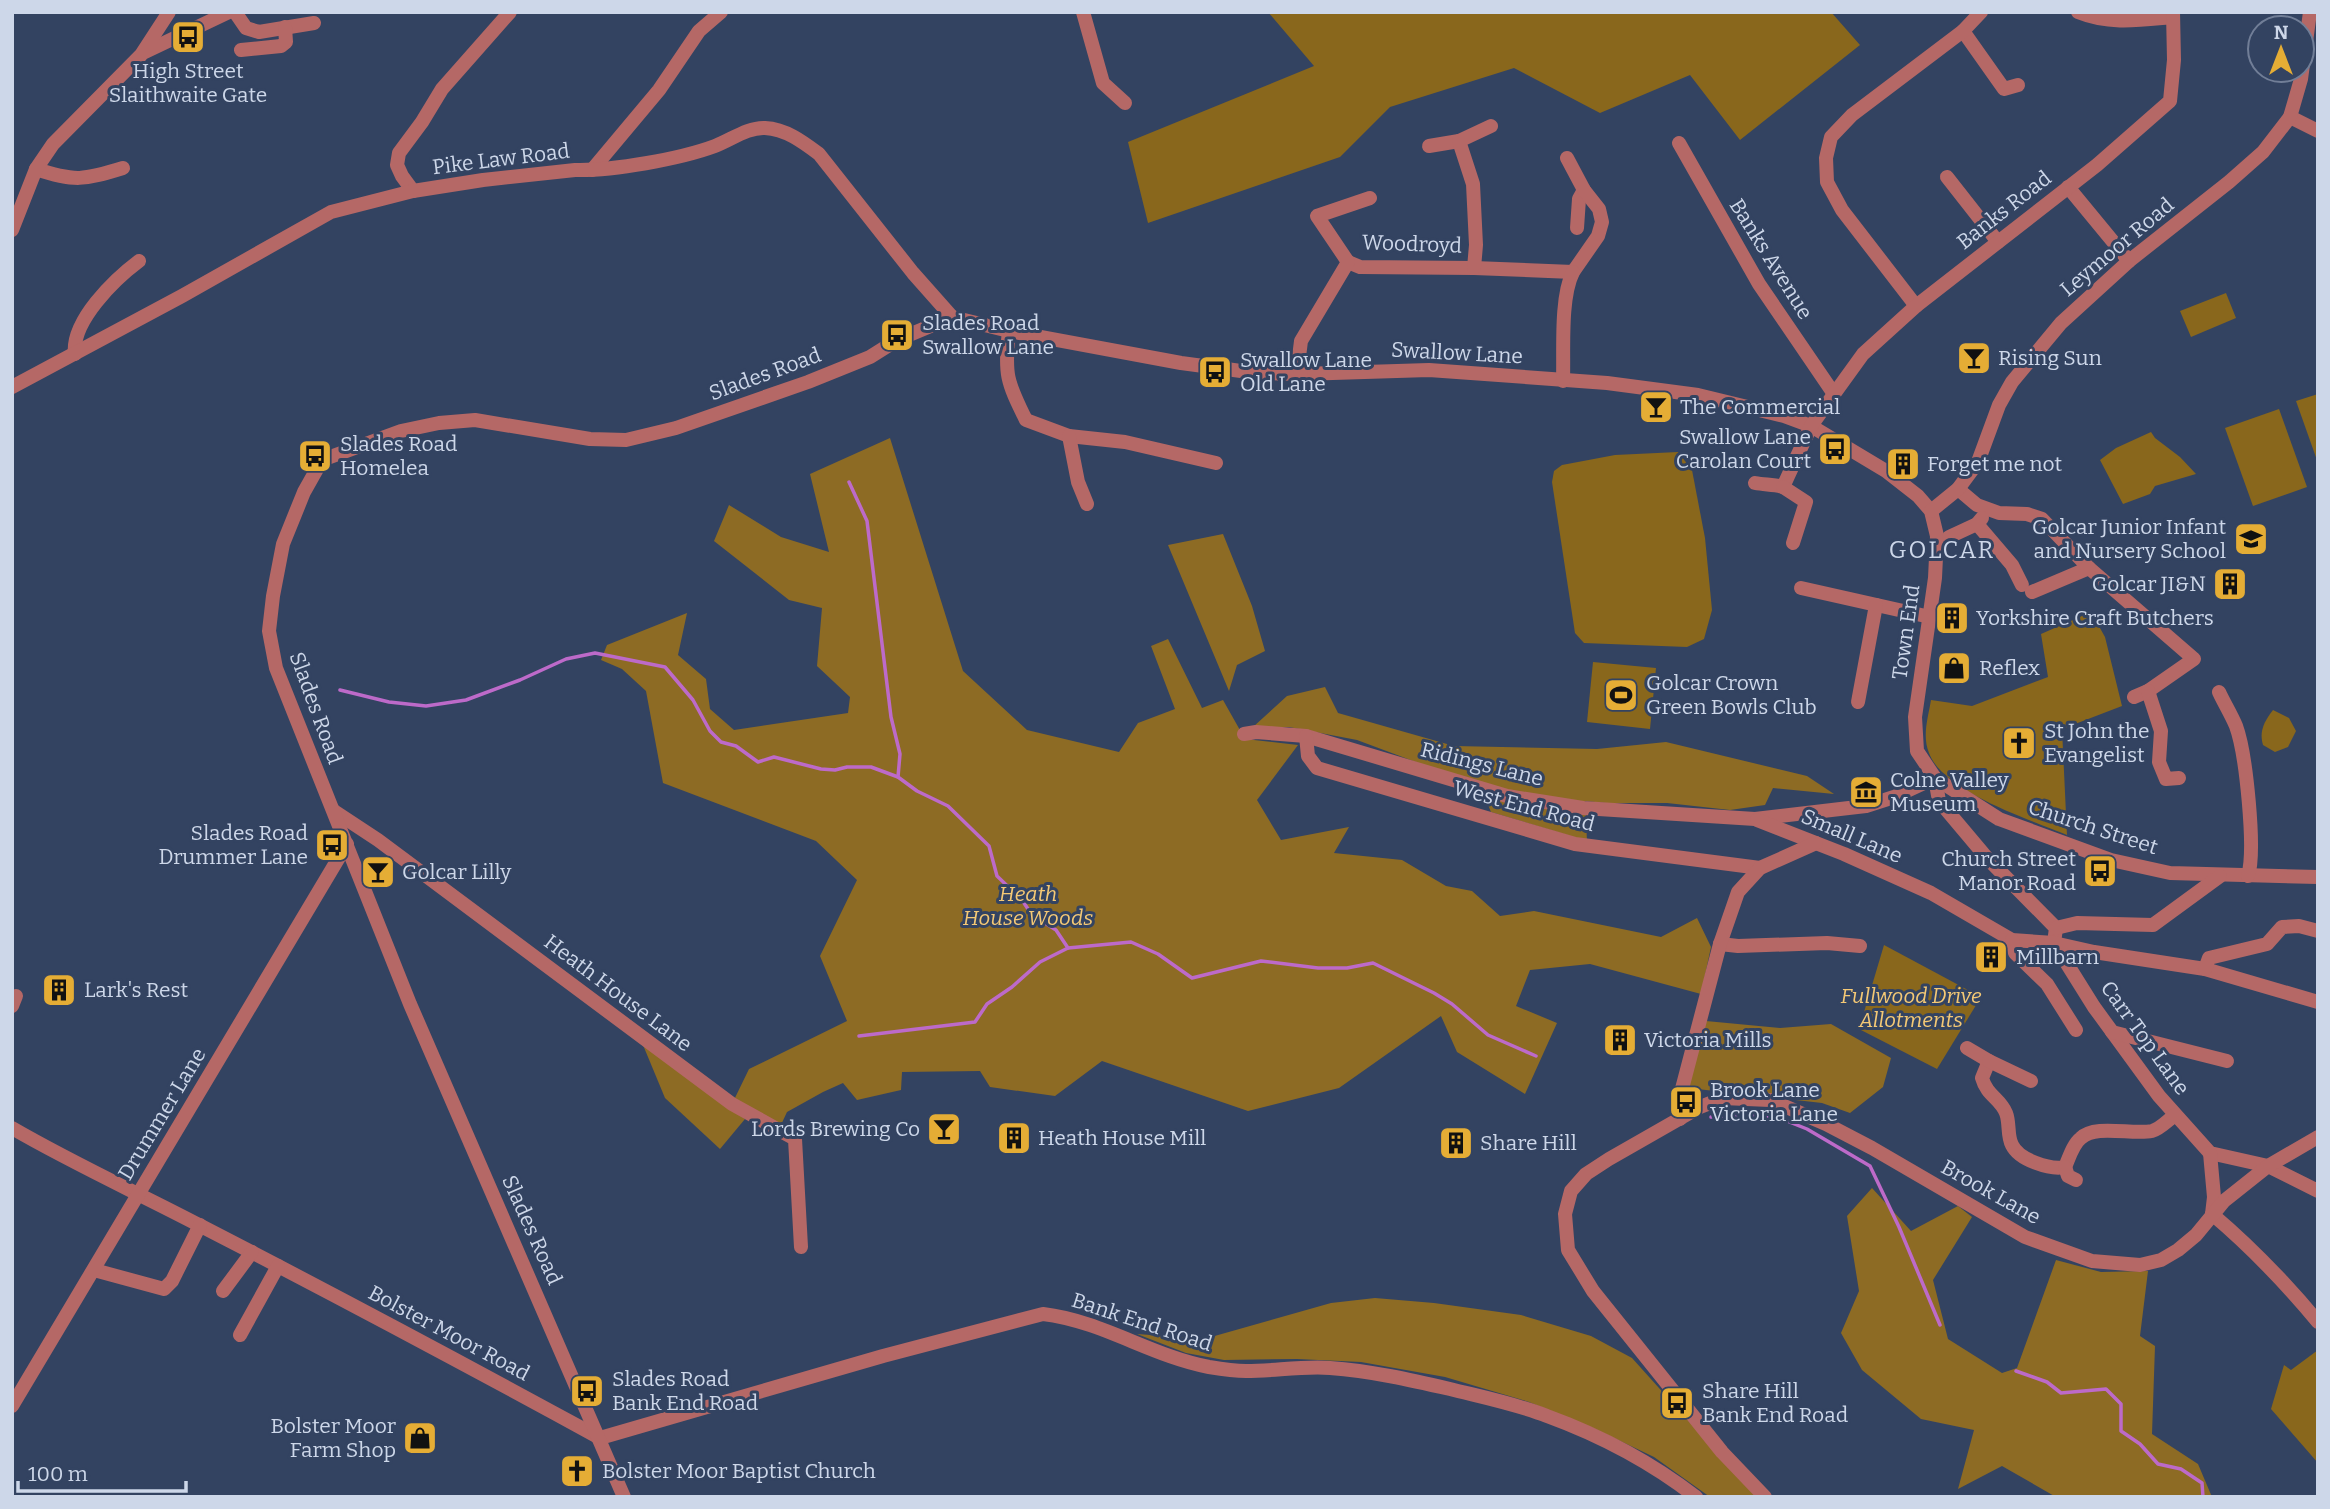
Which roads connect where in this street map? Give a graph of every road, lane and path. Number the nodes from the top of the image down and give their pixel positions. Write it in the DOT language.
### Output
graph roads {
  1 [pos="169,12"];
  2 [pos="229,12"];
  3 [pos="235,12"];
  4 [pos="510,12"];
  5 [pos="721,12"];
  6 [pos="1083,12"];
  7 [pos="1981,12"];
  8 [pos="2078,12"];
  9 [pos="2311,12"];
  10 [pos="2173,15"];
  11 [pos="314,23"];
  12 [pos="285,27"];
  13 [pos="1963,31"];
  14 [pos="241,50"];
  15 [pos="141,55"];
  16 [pos="2007,90"];
  17 [pos="1125,103"];
  18 [pos="2290,117"];
  19 [pos="1491,126"];
  20 [pos="2318,131"];
  21 [pos="1459,141"];
  22 [pos="1679,143"];
  23 [pos="1429,146"];
  24 [pos="1567,158"];
  25 [pos="123,168"];
  26 [pos="36,169"];
  27 [pos="592,170"];
  28 [pos="1947,177"];
  29 [pos="2068,187"];
  30 [pos="1584,190"];
  31 [pos="413,191"];
  32 [pos="1370,198"];
  33 [pos="1577,228"];
  34 [pos="12,230"];
  35 [pos="1998,242"];
  36 [pos="139,261"];
  37 [pos="2129,261"];
  38 [pos="1348,262"];
  39 [pos="1474,268"];
  40 [pos="1573,272"];
  41 [pos="1916,306"];
  42 [pos="952,317"];
  43 [pos="1009,331"];
  44 [pos="75,354"];
  45 [pos="1301,374"];
  46 [pos="1563,382"];
  47 [pos="12,387"];
  48 [pos="1834,394"];
  49 [pos="1811,426"];
  50 [pos="1069,436"];
  51 [pos="1216,463"];
  52 [pos="1755,483"];
  53 [pos="1783,487"];
  54 [pos="1958,489"];
  55 [pos="1087,504"];
  56 [pos="1989,509"];
  57 [pos="1931,511"];
  58 [pos="1977,524"];
  59 [pos="1949,537"];
  60 [pos="1793,543"];
  61 [pos="2089,568"];
  62 [pos="1801,588"];
  63 [pos="1876,606"];
  64 [pos="1930,617"];
  65 [pos="2219,692"];
  66 [pos="1858,702"];
  67 [pos="1915,717"];
  68 [pos="1244,734"];
  69 [pos="1306,736"];
  70 [pos="1935,778"];
  71 [pos="2179,778"];
  72 [pos="333,810"];
  73 [pos="1755,819"];
  74 [pos="1816,843"];
  75 [pos="347,844"];
  76 [pos="1760,867"];
  77 [pos="2220,876"];
  78 [pos="2248,876"];
  79 [pos="2318,877"];
  80 [pos="2318,931"];
  81 [pos="2055,936"];
  82 [pos="2012,940"];
  83 [pos="1720,944"];
  84 [pos="1860,946"];
  85 [pos="2205,969"];
  86 [pos="2318,1002"];
  87 [pos="2076,1030"];
  88 [pos="2112,1032"];
  89 [pos="1967,1048"];
  90 [pos="1989,1061"];
  91 [pos="2227,1061"];
  92 [pos="2031,1081"];
  93 [pos="2175,1115"];
  94 [pos="1680,1119"];
  95 [pos="12,1128"];
  96 [pos="2318,1137"];
  97 [pos="2210,1153"];
  98 [pos="2268,1166"];
  99 [pos="2065,1167"];
  100 [pos="2076,1180"];
  101 [pos="2318,1191"];
  102 [pos="138,1195"];
  103 [pos="2212,1214"];
  104 [pos="200,1225"];
  105 [pos="801,1247"];
  106 [pos="251,1252"];
  107 [pos="278,1266"];
  108 [pos="94,1270"];
  109 [pos="223,1291"];
  110 [pos="2318,1322"];
  111 [pos="240,1335"];
  112 [pos="12,1406"];
  113 [pos="600,1438"];
  114 [pos="624,1497"];
  115 [pos="1696,1497"];
  116 [pos="1765,1497"];
  1 -- 15 [label="street"];
  2 -- 15 [label="street"];
  3 -- 12 [label="street"];
  4 -- 31 [label="street"];
  5 -- 27 [label="street"];
  6 -- 17 [label="street"];
  7 -- 13 [label="street"];
  8 -- 10 [label="street"];
  9 -- 18 [label="street, Leymoor Road"];
  10 -- 29 [label="street, Banks Road"];
  11 -- 12 [label="street"];
  12 -- 14 [label="street"];
  13 -- 16 [label="street"];
  13 -- 41 [label="street"];
  15 -- 26 [label="street"];
  18 -- 20 [label="street"];
  18 -- 37 [label="street, Leymoor Road"];
  19 -- 21 [label="street"];
  21 -- 23 [label="street"];
  21 -- 39 [label="street, Woodroyd"];
  22 -- 48 [label="street, Banks Avenue"];
  24 -- 30 [label="street"];
  25 -- 26 [label="street"];
  26 -- 34 [label="street"];
  27 -- 31 [label="street, Pike Law Road"];
  27 -- 42 [label="street, Pike Law Road"];
  28 -- 35 [label="street"];
  29 -- 35 [label="street, Banks Road"];
  29 -- 37 [label="street"];
  30 -- 33 [label="street"];
  30 -- 40 [label="street"];
  31 -- 44 [label="street, Pike Law Road"];
  32 -- 38 [label="street, Woodroyd"];
  35 -- 41 [label="street, Banks Road"];
  36 -- 44 [label="street"];
  37 -- 54 [label="street, Leymoor Road"];
  38 -- 39 [label="street, Woodroyd"];
  38 -- 45 [label="street, Woodroyd"];
  39 -- 40 [label="street, Woodroyd"];
  40 -- 46 [label="street"];
  41 -- 48 [label="street, Banks Road"];
  42 -- 43 [label="street, Swallow Lane"];
  42 -- 72 [label="street, Slades Road"];
  43 -- 45 [label="street, Swallow Lane"];
  43 -- 50 [label="street"];
  44 -- 47 [label="street, Pike Law Road"];
  45 -- 46 [label="street, Swallow Lane"];
  46 -- 49 [label="street, Swallow Lane"];
  48 -- 49 [label="street, Banks Road"];
  49 -- 53 [label="street, Banks Road"];
  49 -- 57 [label="street, Swallow Lane"];
  50 -- 51 [label="street"];
  50 -- 55 [label="street"];
  52 -- 53 [label="street"];
  53 -- 60 [label="street"];
  54 -- 56 [label="street"];
  54 -- 57 [label="street, Leymoor Road"];
  56 -- 58 [label="street"];
  56 -- 61 [label="street"];
  57 -- 64 [label="street, Town End"];
  58 -- 59 [label="street"];
  58 -- 61 [label="street"];
  61 -- 71 [label="street"];
  62 -- 63 [label="street"];
  63 -- 64 [label="street"];
  63 -- 66 [label="street"];
  64 -- 67 [label="street, Town End"];
  65 -- 78 [label="street"];
  67 -- 70 [label="street, Church Street"];
  68 -- 69 [label="street, Ridings Lane"];
  69 -- 73 [label="street, Ridings Lane"];
  69 -- 76 [label="street, West End Road"];
  70 -- 73 [label="street"];
  70 -- 77 [label="street, Church Street"];
  70 -- 81 [label="street, Carr Top Lane"];
  72 -- 75 [label="street, Slades Road"];
  72 -- 105 [label="street, Heath House Lane"];
  73 -- 74 [label="street, Small Lane"];
  74 -- 76 [label="street"];
  74 -- 82 [label="street, Small Lane"];
  75 -- 102 [label="street, Drummer Lane"];
  75 -- 113 [label="street, Slades Road"];
  76 -- 83 [label="street"];
  77 -- 78 [label="street, Church Street"];
  77 -- 81 [label="street"];
  78 -- 79 [label="street, Church Street"];
  80 -- 85 [label="street"];
  81 -- 82 [label="street"];
  81 -- 85 [label="street"];
  81 -- 88 [label="street, Carr Top Lane"];
  82 -- 87 [label="street"];
  83 -- 84 [label="street"];
  83 -- 94 [label="street"];
  85 -- 86 [label="street"];
  88 -- 91 [label="street"];
  88 -- 93 [label="street, Carr Top Lane"];
  89 -- 90 [label="street"];
  90 -- 92 [label="street"];
  90 -- 99 [label="street"];
  93 -- 97 [label="street, Carr Top Lane"];
  93 -- 99 [label="street"];
  94 -- 103 [label="street, Brook Lane"];
  94 -- 116 [label="street"];
  95 -- 102 [label="street, Bolster Moor Road"];
  96 -- 98 [label="street, Brook Lane"];
  97 -- 98 [label="street"];
  97 -- 103 [label="street"];
  98 -- 101 [label="street"];
  98 -- 103 [label="street, Brook Lane"];
  99 -- 100 [label="street"];
  102 -- 104 [label="street, Bolster Moor Road"];
  102 -- 108 [label="street, Drummer Lane"];
  103 -- 110 [label="street"];
  104 -- 106 [label="street, Bolster Moor Road"];
  104 -- 108 [label="street"];
  106 -- 107 [label="street, Bolster Moor Road"];
  106 -- 109 [label="street"];
  107 -- 111 [label="street"];
  107 -- 113 [label="street, Bolster Moor Road"];
  108 -- 112 [label="street, Drummer Lane"];
  113 -- 114 [label="street, Slades Road"];
  113 -- 115 [label="street, Bank End Road"];
}
